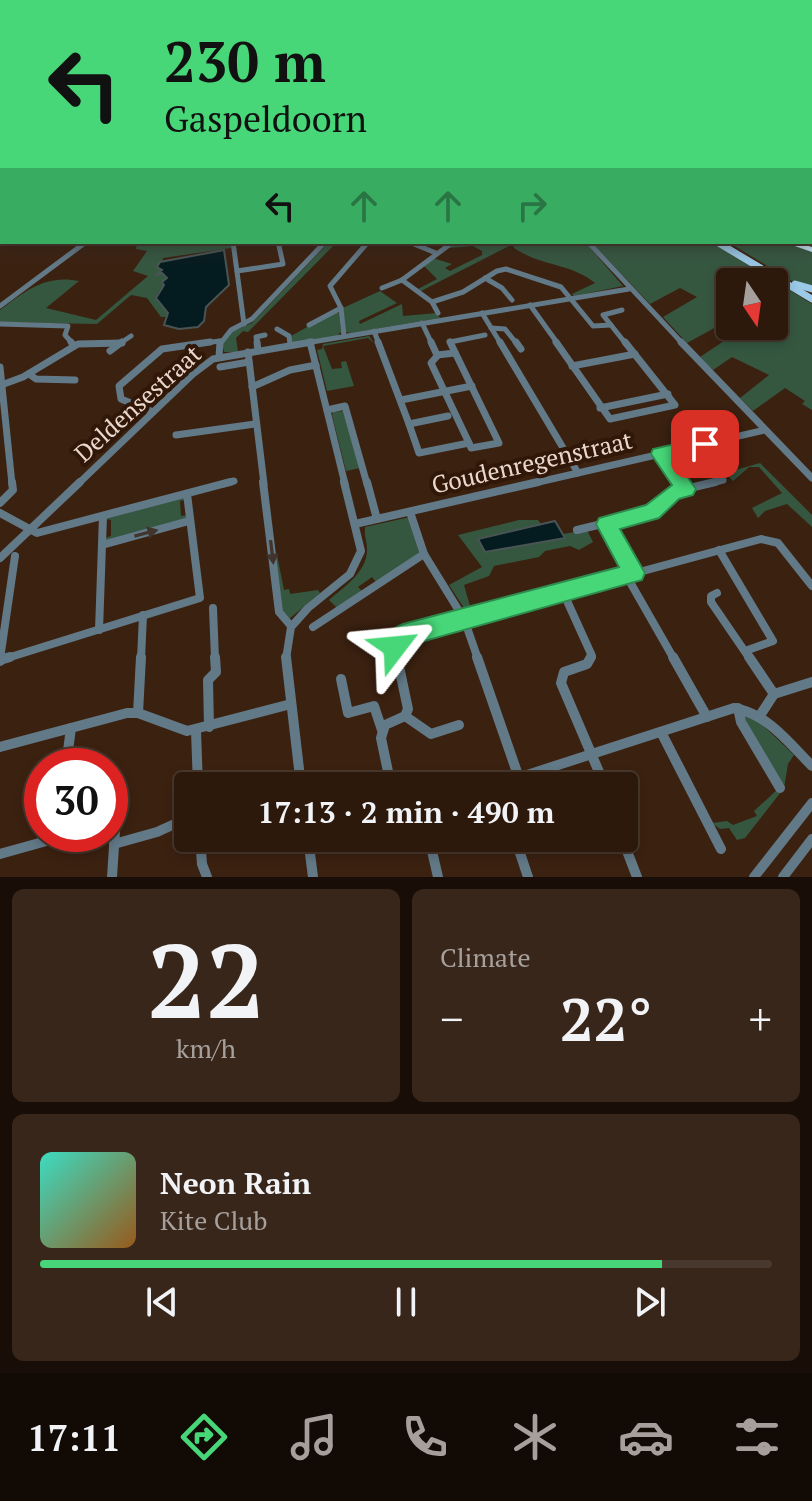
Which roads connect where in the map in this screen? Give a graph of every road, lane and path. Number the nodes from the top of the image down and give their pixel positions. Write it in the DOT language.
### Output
graph roads {
  1 [pos="83,244"];
  2 [pos="233,244"];
  3 [pos="323,244"];
  4 [pos="366,244"];
  5 [pos="414,244"];
  6 [pos="450,244"];
  7 [pos="590,244"];
  8 [pos="720,244"];
  9 [pos="727,244"];
  10 [pos="279,246"];
  11 [pos="436,253"];
  12 [pos="237,271"];
  13 [pos="485,278"];
  14 [pos="402,280"];
  15 [pos="382,288"];
  16 [pos="629,289"];
  17 [pos="812,297"];
  18 [pos="571,298"];
  19 [pos="512,300"];
  20 [pos="432,302"];
  21 [pos="530,305"];
  22 [pos="0,306"];
  23 [pos="341,308"];
  24 [pos="622,310"];
  25 [pos="438,313"];
  26 [pos="482,313"];
  27 [pos="422,323"];
  28 [pos="0,324"];
  29 [pos="244,324"];
  30 [pos="309,325"];
  31 [pos="611,325"];
  32 [pos="491,328"];
  33 [pos="277,329"];
  34 [pos="374,331"];
  35 [pos="265,335"];
  36 [pos="485,335"];
  37 [pos="131,336"];
  38 [pos="344,336"];
  39 [pos="220,341"];
  40 [pos="310,342"];
  41 [pos="122,343"];
  42 [pos="290,345"];
  43 [pos="74,346"];
  44 [pos="521,349"];
  45 [pos="110,351"];
  46 [pos="258,351"];
  47 [pos="248,352"];
  48 [pos="455,353"];
  49 [pos="635,354"];
  50 [pos="438,355"];
  51 [pos="219,357"];
  52 [pos="249,362"];
  53 [pos="316,365"];
  54 [pos="572,366"];
  55 [pos="0,367"];
  56 [pos="220,367"];
  57 [pos="29,374"];
  58 [pos="2,380"];
  59 [pos="75,380"];
  60 [pos="472,386"];
  61 [pos="252,387"];
  62 [pos="444,391"];
  63 [pos="668,394"];
  64 [pos="401,400"];
  65 [pos="600,408"];
  66 [pos="327,410"];
  67 [pos="153,412"];
  68 [pos="448,416"];
  69 [pos="255,424"];
  70 [pos="409,424"];
  71 [pos="765,430"];
  72 [pos="176,435"];
  73 [pos="469,443"];
  74 [pos="660,454"];
  75 [pos="578,473"];
  76 [pos="812,478"];
  77 [pos="723,480"];
  78 [pos="234,481"];
  79 [pos="686,489"];
  80 [pos="187,494"];
  81 [pos="0,503"];
  82 [pos="410,512"];
  83 [pos="0,513"];
  84 [pos="103,516"];
  85 [pos="377,519"];
  86 [pos="189,521"];
  87 [pos="355,524"];
  88 [pos="606,524"];
  89 [pos="31,529"];
  90 [pos="577,530"];
  91 [pos="102,545"];
  92 [pos="719,550"];
  93 [pos="424,554"];
  94 [pos="15,556"];
  95 [pos="0,558"];
  96 [pos="630,574"];
  97 [pos="812,586"];
  98 [pos="563,592"];
  99 [pos="717,593"];
  100 [pos="213,608"];
  101 [pos="143,615"];
  102 [pos="464,619"];
  103 [pos="291,626"];
  104 [pos="313,627"];
  105 [pos="99,630"];
  106 [pos="745,651"];
  107 [pos="0,660"];
  108 [pos="341,679"];
  109 [pos="812,682"];
  110 [pos="774,694"];
  111 [pos="291,704"];
  112 [pos="738,708"];
  113 [pos="138,713"];
  114 [pos="405,716"];
  115 [pos="707,717"];
  116 [pos="759,717"];
  117 [pos="459,725"];
  118 [pos="209,727"];
  119 [pos="71,728"];
  120 [pos="382,730"];
  121 [pos="196,731"];
  122 [pos="661,732"];
  123 [pos="0,747"];
  124 [pos="68,748"];
  125 [pos="591,754"];
  126 [pos="812,766"];
  127 [pos="197,772"];
  128 [pos="299,772"];
  129 [pos="389,772"];
  130 [pos="517,772"];
  131 [pos="537,772"];
  132 [pos="599,772"];
  133 [pos="780,788"];
  134 [pos="810,810"];
  135 [pos="174,822"];
  136 [pos="812,839"];
  137 [pos="128,840"];
  138 [pos="721,842"];
  139 [pos="24,847"];
  140 [pos="114,852"];
  141 [pos="201,852"];
  142 [pos="310,852"];
  143 [pos="432,852"];
  144 [pos="520,852"];
  145 [pos="627,852"];
  146 [pos="0,854"];
  147 [pos="112,877"];
  148 [pos="207,877"];
  149 [pos="313,877"];
  150 [pos="438,877"];
  151 [pos="528,877"];
  152 [pos="637,877"];
  153 [pos="754,877"];
  154 [pos="783,877"];
  1 -- 22 [label="street"];
  2 -- 12 [label="street"];
  3 -- 29 [label="street, Deldensestraat"];
  4 -- 23 [label="street"];
  5 -- 11 [label="street"];
  6 -- 11 [label="street"];
  7 -- 16 [label="street"];
  8 -- 17 [label="main road"];
  9 -- 17 [label="main road"];
  10 -- 12 [label="street"];
  11 -- 14 [label="street"];
  12 -- 29 [label="street"];
  13 -- 18 [label="street"];
  13 -- 19 [label="street"];
  13 -- 20 [label="street"];
  14 -- 15 [label="street"];
  14 -- 20 [label="street"];
  16 -- 18 [label="street"];
  16 -- 71 [label="street"];
  18 -- 21 [label="street"];
  18 -- 31 [label="street"];
  20 -- 25 [label="street"];
  21 -- 26 [label="street"];
  21 -- 54 [label="street"];
  23 -- 30 [label="street"];
  23 -- 38 [label="street"];
  24 -- 31 [label="street"];
  26 -- 27 [label="street"];
  26 -- 32 [label="street"];
  27 -- 34 [label="street"];
  27 -- 50 [label="street"];
  28 -- 43 [label="street"];
  29 -- 39 [label="street, Deldensestraat"];
  31 -- 49 [label="street"];
  32 -- 44 [label="street"];
  32 -- 75 [label="street"];
  33 -- 42 [label="street"];
  34 -- 38 [label="street"];
  34 -- 64 [label="street"];
  35 -- 46 [label="street"];
  36 -- 48 [label="street"];
  37 -- 41 [label="street"];
  38 -- 40 [label="street"];
  39 -- 51 [label="street, Deldensestraat"];
  39 -- 67 [label="street"];
  40 -- 42 [label="street"];
  40 -- 53 [label="street"];
  41 -- 43 [label="street"];
  41 -- 45 [label="street"];
  42 -- 46 [label="street"];
  43 -- 57 [label="street"];
  46 -- 47 [label="street"];
  47 -- 51 [label="street"];
  47 -- 52 [label="street"];
  48 -- 50 [label="street"];
  48 -- 60 [label="street"];
  49 -- 54 [label="street"];
  49 -- 63 [label="street"];
  50 -- 62 [label="street"];
  51 -- 67 [label="street, Deldensestraat"];
  52 -- 56 [label="street"];
  52 -- 61 [label="street"];
  53 -- 61 [label="street"];
  53 -- 66 [label="street"];
  54 -- 65 [label="street"];
  55 -- 58 [label="street"];
  57 -- 58 [label="street"];
  57 -- 59 [label="street"];
  58 -- 81 [label="street"];
  60 -- 62 [label="street"];
  60 -- 73 [label="street"];
  61 -- 69 [label="street"];
  62 -- 64 [label="street"];
  62 -- 73 [label="street"];
  63 -- 65 [label="street"];
  63 -- 65 [label="street"];
  64 -- 70 [label="street"];
  66 -- 85 [label="street"];
  66 -- 87 [label="street"];
  67 -- 89 [label="street, Deldensestraat"];
  68 -- 70 [label="street"];
  69 -- 72 [label="street"];
  69 -- 103 [label="street, one-way"];
  70 -- 73 [label="street"];
  71 -- 74 [label="street, Goudenregenstraat"];
  71 -- 76 [label="street"];
  74 -- 75 [label="street, Goudenregenstraat"];
  74 -- 79 [label="street"];
  75 -- 82 [label="street, Goudenregenstraat"];
  77 -- 79 [label="street"];
  78 -- 80 [label="street"];
  79 -- 88 [label="street"];
  80 -- 84 [label="street"];
  80 -- 86 [label="street"];
  82 -- 85 [label="street, Goudenregenstraat"];
  82 -- 93 [label="street"];
  83 -- 89 [label="street"];
  84 -- 89 [label="street"];
  84 -- 91 [label="street"];
  85 -- 87 [label="street, Goudenregenstraat"];
  91 -- 86 [label="street, one-way"];
  86 -- 101 [label="street"];
  87 -- 103 [label="street"];
  88 -- 90 [label="street"];
  88 -- 96 [label="street"];
  89 -- 95 [label="street, Deldensestraat"];
  91 -- 105 [label="street"];
  92 -- 96 [label="street"];
  92 -- 97 [label="street"];
  92 -- 106 [label="street"];
  93 -- 102 [label="street"];
  93 -- 104 [label="street"];
  94 -- 107 [label="street"];
  96 -- 98 [label="street"];
  96 -- 115 [label="street"];
  98 -- 102 [label="street"];
  98 -- 125 [label="street"];
  99 -- 106 [label="street"];
  100 -- 118 [label="street"];
  101 -- 105 [label="street"];
  101 -- 113 [label="street"];
  102 -- 114 [label="street"];
  102 -- 130 [label="street"];
  103 -- 111 [label="street"];
  105 -- 107 [label="street"];
  106 -- 110 [label="street"];
  108 -- 120 [label="street"];
  109 -- 110 [label="street"];
  110 -- 116 [label="street"];
  111 -- 118 [label="street"];
  111 -- 128 [label="street"];
  112 -- 115 [label="street"];
  112 -- 116 [label="street"];
  112 -- 133 [label="street"];
  113 -- 119 [label="street"];
  113 -- 121 [label="street"];
  114 -- 117 [label="street"];
  114 -- 120 [label="street"];
  115 -- 122 [label="street"];
  116 -- 126 [label="street"];
  118 -- 121 [label="street"];
  119 -- 123 [label="street"];
  119 -- 124 [label="street"];
  120 -- 129 [label="street"];
  121 -- 127 [label="street"];
  122 -- 125 [label="street"];
  122 -- 138 [label="street"];
  125 -- 131 [label="street"];
  125 -- 132 [label="street"];
  134 -- 153 [label="street"];
  135 -- 137 [label="street"];
  136 -- 154 [label="street"];
  139 -- 146 [label="street"];
  140 -- 147 [label="street"];
  141 -- 148 [label="street"];
  142 -- 149 [label="street"];
  143 -- 150 [label="street"];
  144 -- 151 [label="street"];
  145 -- 152 [label="street"];
}
